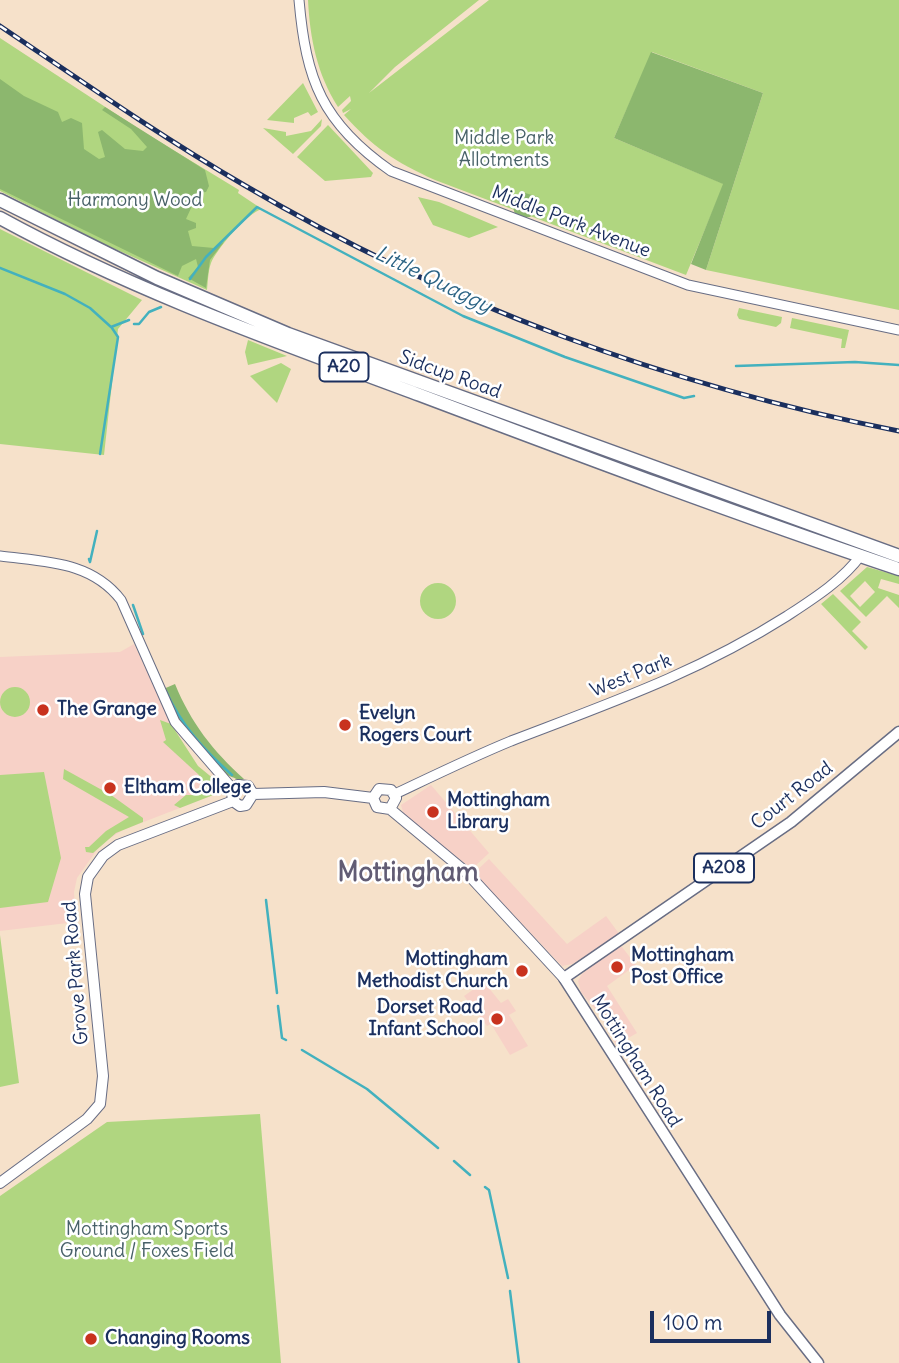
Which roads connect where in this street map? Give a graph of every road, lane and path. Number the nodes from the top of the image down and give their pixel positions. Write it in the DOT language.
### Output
graph roads {
  1 [pos="299,0"];
  2 [pos="0,200"];
  3 [pos="0,218"];
  4 [pos="899,330"];
  5 [pos="861,555"];
  6 [pos="0,556"];
  7 [pos="899,556"];
  8 [pos="899,569"];
  9 [pos="899,732"];
  10 [pos="233,789"];
  11 [pos="253,794"];
  12 [pos="395,794"];
  13 [pos="373,798"];
  14 [pos="233,801"];
  15 [pos="390,809"];
  16 [pos="564,978"];
  17 [pos="0,1183"];
  18 [pos="818,1363"];
  1 -- 4 [label="street, Middle Park Avenue"];
  2 -- 7 [label="highway, Sidcup Road / A20"];
  3 -- 5 [label="highway, Sidcup Road / A20"];
  5 -- 8 [label="highway, Sidcup Road / A20"];
  5 -- 12 [label="street, West Park"];
  6 -- 10 [label="street"];
  9 -- 16 [label="main road, Court Road / A208"];
  10 -- 11 [label="main road"];
  10 -- 14 [label="main road"];
  11 -- 13 [label="main road"];
  11 -- 14 [label="main road"];
  12 -- 13 [label="main road"];
  12 -- 15 [label="main road"];
  13 -- 15 [label="main road"];
  14 -- 17 [label="main road, Grove Park Road"];
  15 -- 16 [label="main road, Mottingham Road"];
  16 -- 18 [label="main road, Mottingham Road"];
}
